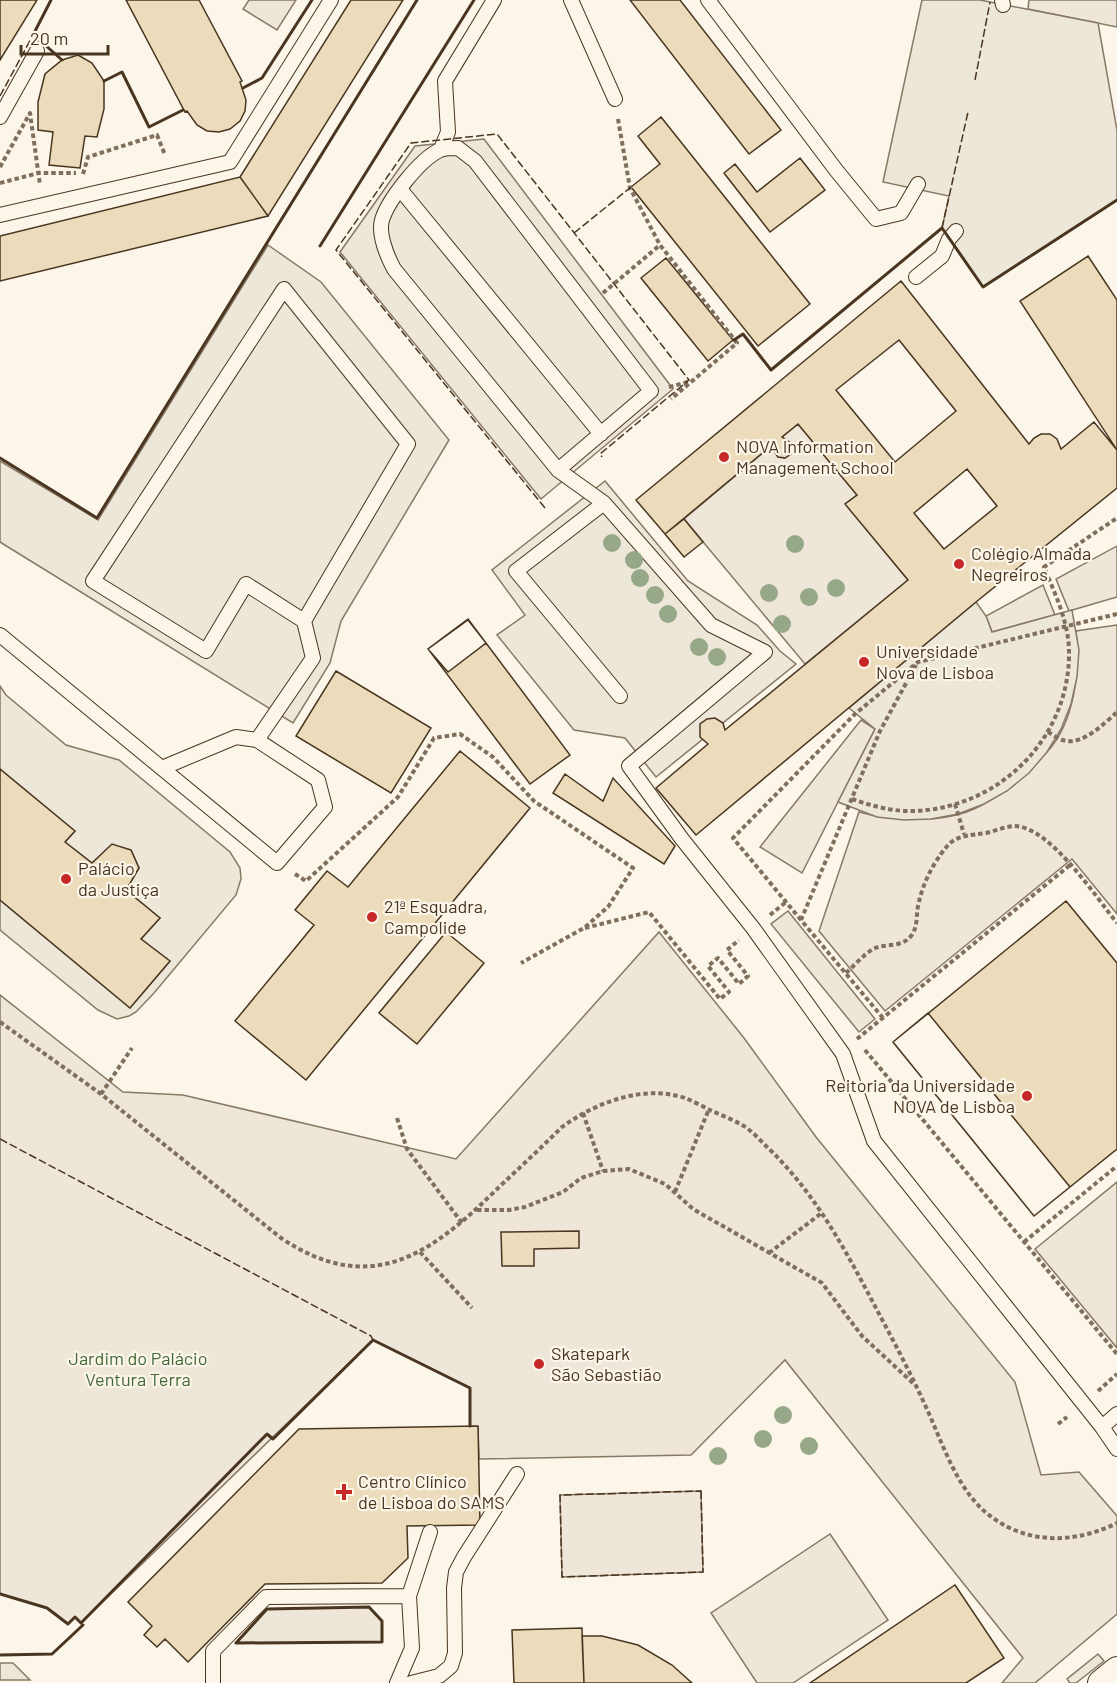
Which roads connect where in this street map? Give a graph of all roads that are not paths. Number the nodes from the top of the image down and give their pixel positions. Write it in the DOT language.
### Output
graph roads {
  1 [pos="331,0"];
  2 [pos="494,0"];
  3 [pos="571,0"];
  4 [pos="708,0"];
  5 [pos="37,51"];
  6 [pos="615,99"];
  7 [pos="0,117"];
  8 [pos="441,149"];
  9 [pos="918,184"];
  10 [pos="400,189"];
  11 [pos="0,215"];
  12 [pos="956,231"];
  13 [pos="916,277"];
  14 [pos="601,434"];
  15 [pos="558,470"];
  16 [pos="604,503"];
  17 [pos="304,621"];
  18 [pos="0,635"];
  19 [pos="620,696"];
  20 [pos="257,740"];
  21 [pos="162,768"];
  22 [pos="1117,1414"];
  23 [pos="1102,1427"];
  24 [pos="1117,1449"];
  25 [pos="517,1474"];
  26 [pos="430,1532"];
  27 [pos="409,1596"];
  28 [pos="1117,1670"];
  29 [pos="213,1683"];
  30 [pos="397,1683"];
  31 [pos="411,1683"];
  32 [pos="1101,1683"];
  1 -- 11 [label="lane"];
  2 -- 8 [label="lane"];
  3 -- 6 [label="lane"];
  4 -- 9 [label="lane"];
  5 -- 7 [label="lane"];
  8 -- 10 [label="lane"];
  8 -- 14 [label="lane"];
  10 -- 14 [label="lane"];
  10 -- 15 [label="lane"];
  12 -- 13 [label="lane"];
  14 -- 15 [label="lane"];
  15 -- 16 [label="lane"];
  16 -- 19 [label="lane"];
  16 -- 23 [label="lane"];
  17 -- 17 [label="lane"];
  17 -- 20 [label="lane"];
  18 -- 21 [label="lane"];
  20 -- 21 [label="lane"];
  20 -- 21 [label="lane"];
  22 -- 23 [label="lane"];
  23 -- 24 [label="lane"];
  25 -- 31 [label="lane"];
  26 -- 27 [label="lane"];
  27 -- 29 [label="lane"];
  27 -- 30 [label="lane"];
  28 -- 32 [label="street"];
}
